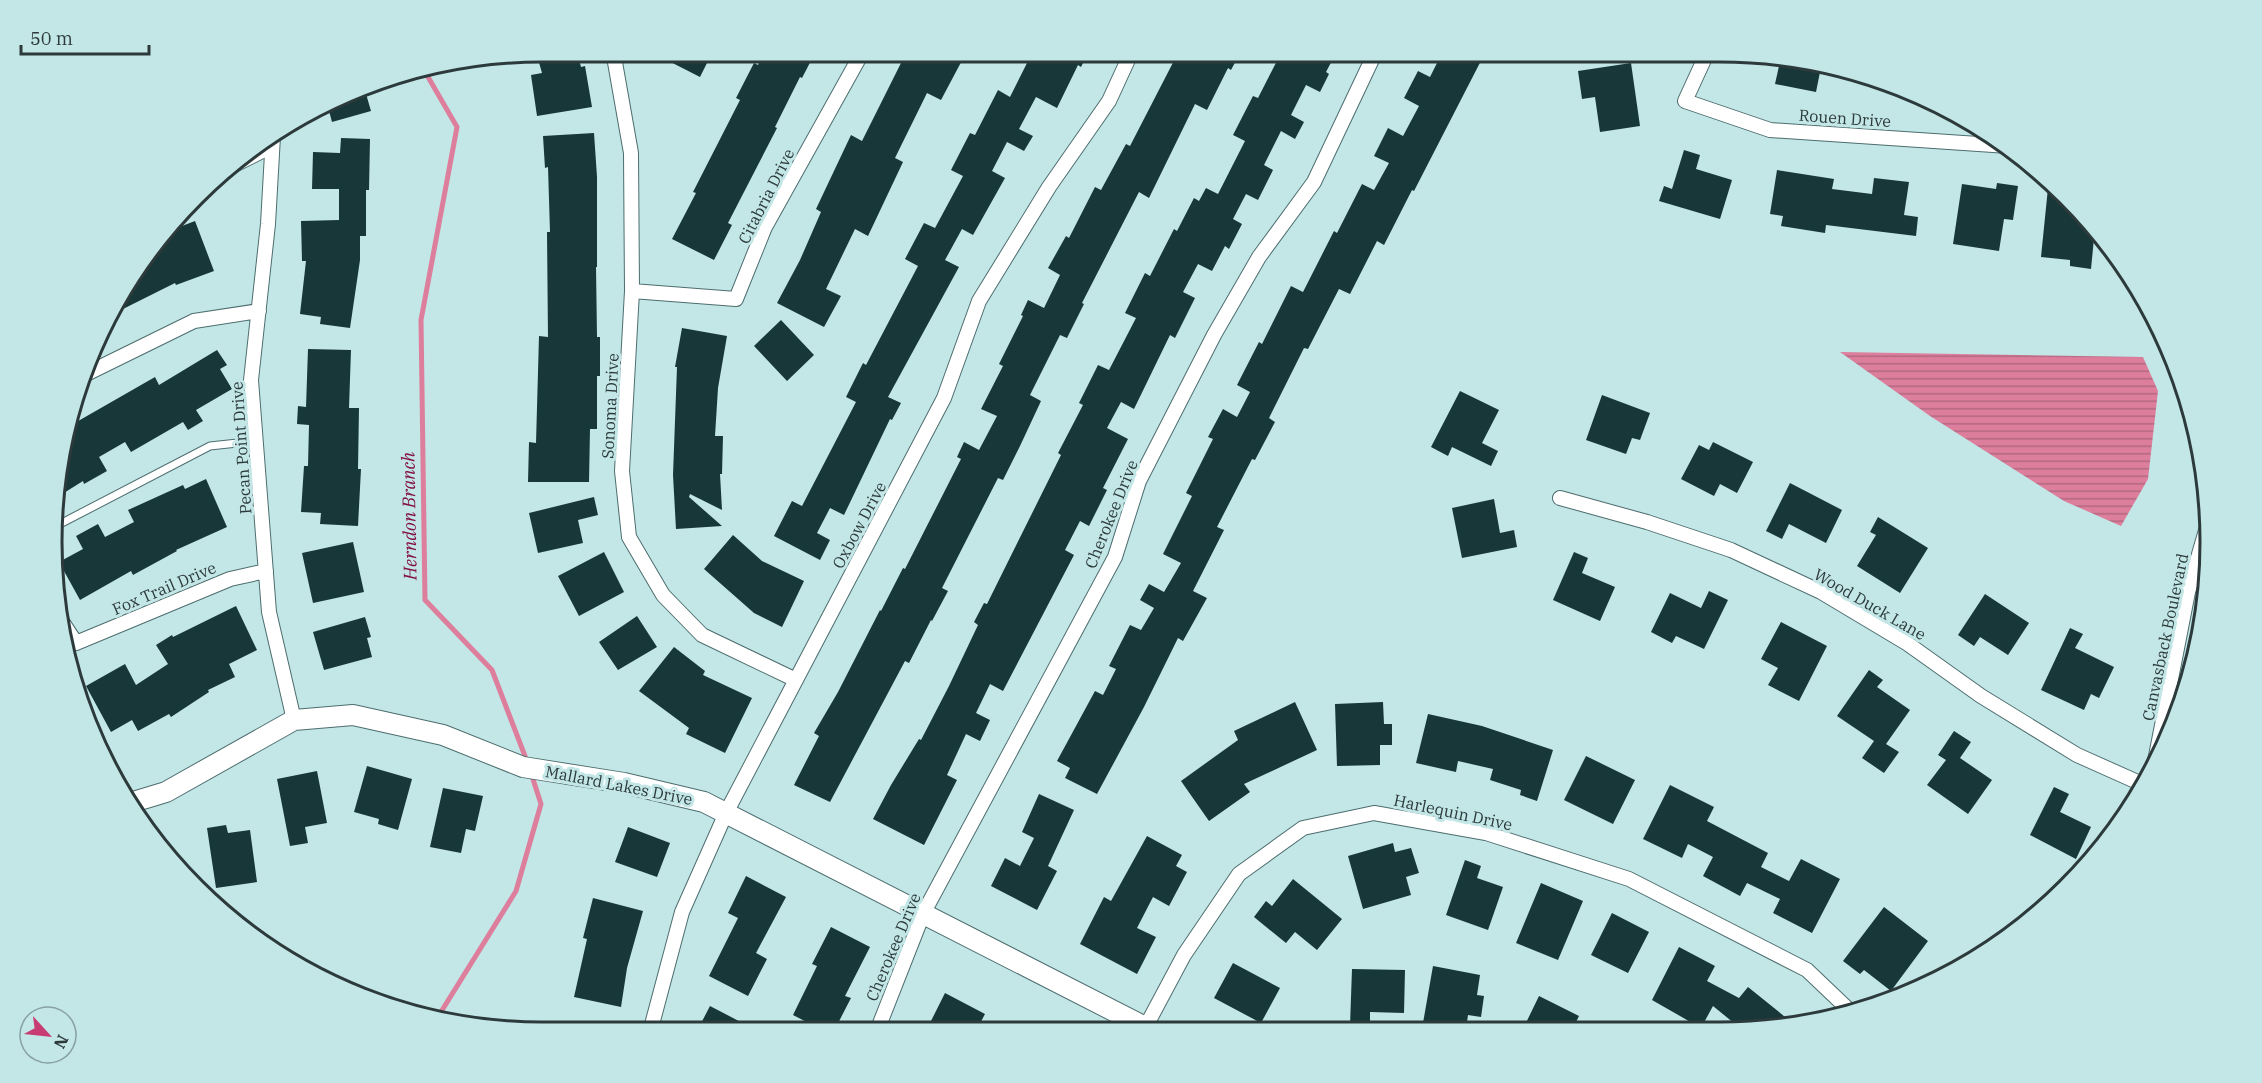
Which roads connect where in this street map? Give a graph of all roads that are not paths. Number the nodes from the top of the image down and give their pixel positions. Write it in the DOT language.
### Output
graph roads {
  1 [pos="616,62"];
  2 [pos="857,62"];
  3 [pos="1127,62"];
  4 [pos="1371,62"];
  5 [pos="1703,62"];
  6 [pos="272,144"];
  7 [pos="1991,145"];
  8 [pos="632,291"];
  9 [pos="259,311"];
  10 [pos="93,370"];
  11 [pos="256,441"];
  12 [pos="1560,498"];
  13 [pos="63,523"];
  14 [pos="2200,552"];
  15 [pos="266,571"];
  16 [pos="71,636"];
  17 [pos="796,680"];
  18 [pos="294,720"];
  19 [pos="2161,733"];
  20 [pos="2136,782"];
  21 [pos="137,801"];
  22 [pos="726,813"];
  23 [pos="923,914"];
  24 [pos="1844,1005"];
  25 [pos="653,1022"];
  26 [pos="881,1022"];
  27 [pos="1133,1022"];
  28 [pos="1150,1022"];
  1 -- 8 [label="street, Sonoma Drive"];
  2 -- 8 [label="street, Citabria Drive"];
  3 -- 17 [label="street, Oxbow Drive"];
  4 -- 23 [label="street, Cherokee Drive"];
  5 -- 7 [label="street, Rouen Drive"];
  6 -- 9 [label="street, Pecan Point Drive"];
  8 -- 17 [label="street, Sonoma Drive"];
  9 -- 10 [label="street"];
  9 -- 11 [label="street, Pecan Point Drive"];
  11 -- 13 [label="lane"];
  11 -- 15 [label="street, Pecan Point Drive"];
  12 -- 20 [label="street, Wood Duck Lane"];
  14 -- 19 [label="street, Canvasback Boulevard"];
  15 -- 16 [label="street, Fox Trail Drive"];
  15 -- 18 [label="street, Pecan Point Drive"];
  17 -- 22 [label="street, Oxbow Drive"];
  18 -- 21 [label="street, Mallard Lakes Drive"];
  18 -- 22 [label="street, Mallard Lakes Drive"];
  22 -- 23 [label="street, Mallard Lakes Drive"];
  22 -- 25 [label="street, Oxbow Drive"];
  23 -- 26 [label="street, Cherokee Drive"];
  23 -- 27 [label="street, Mallard Lakes Drive"];
  24 -- 28 [label="street, Harlequin Drive"];
}
